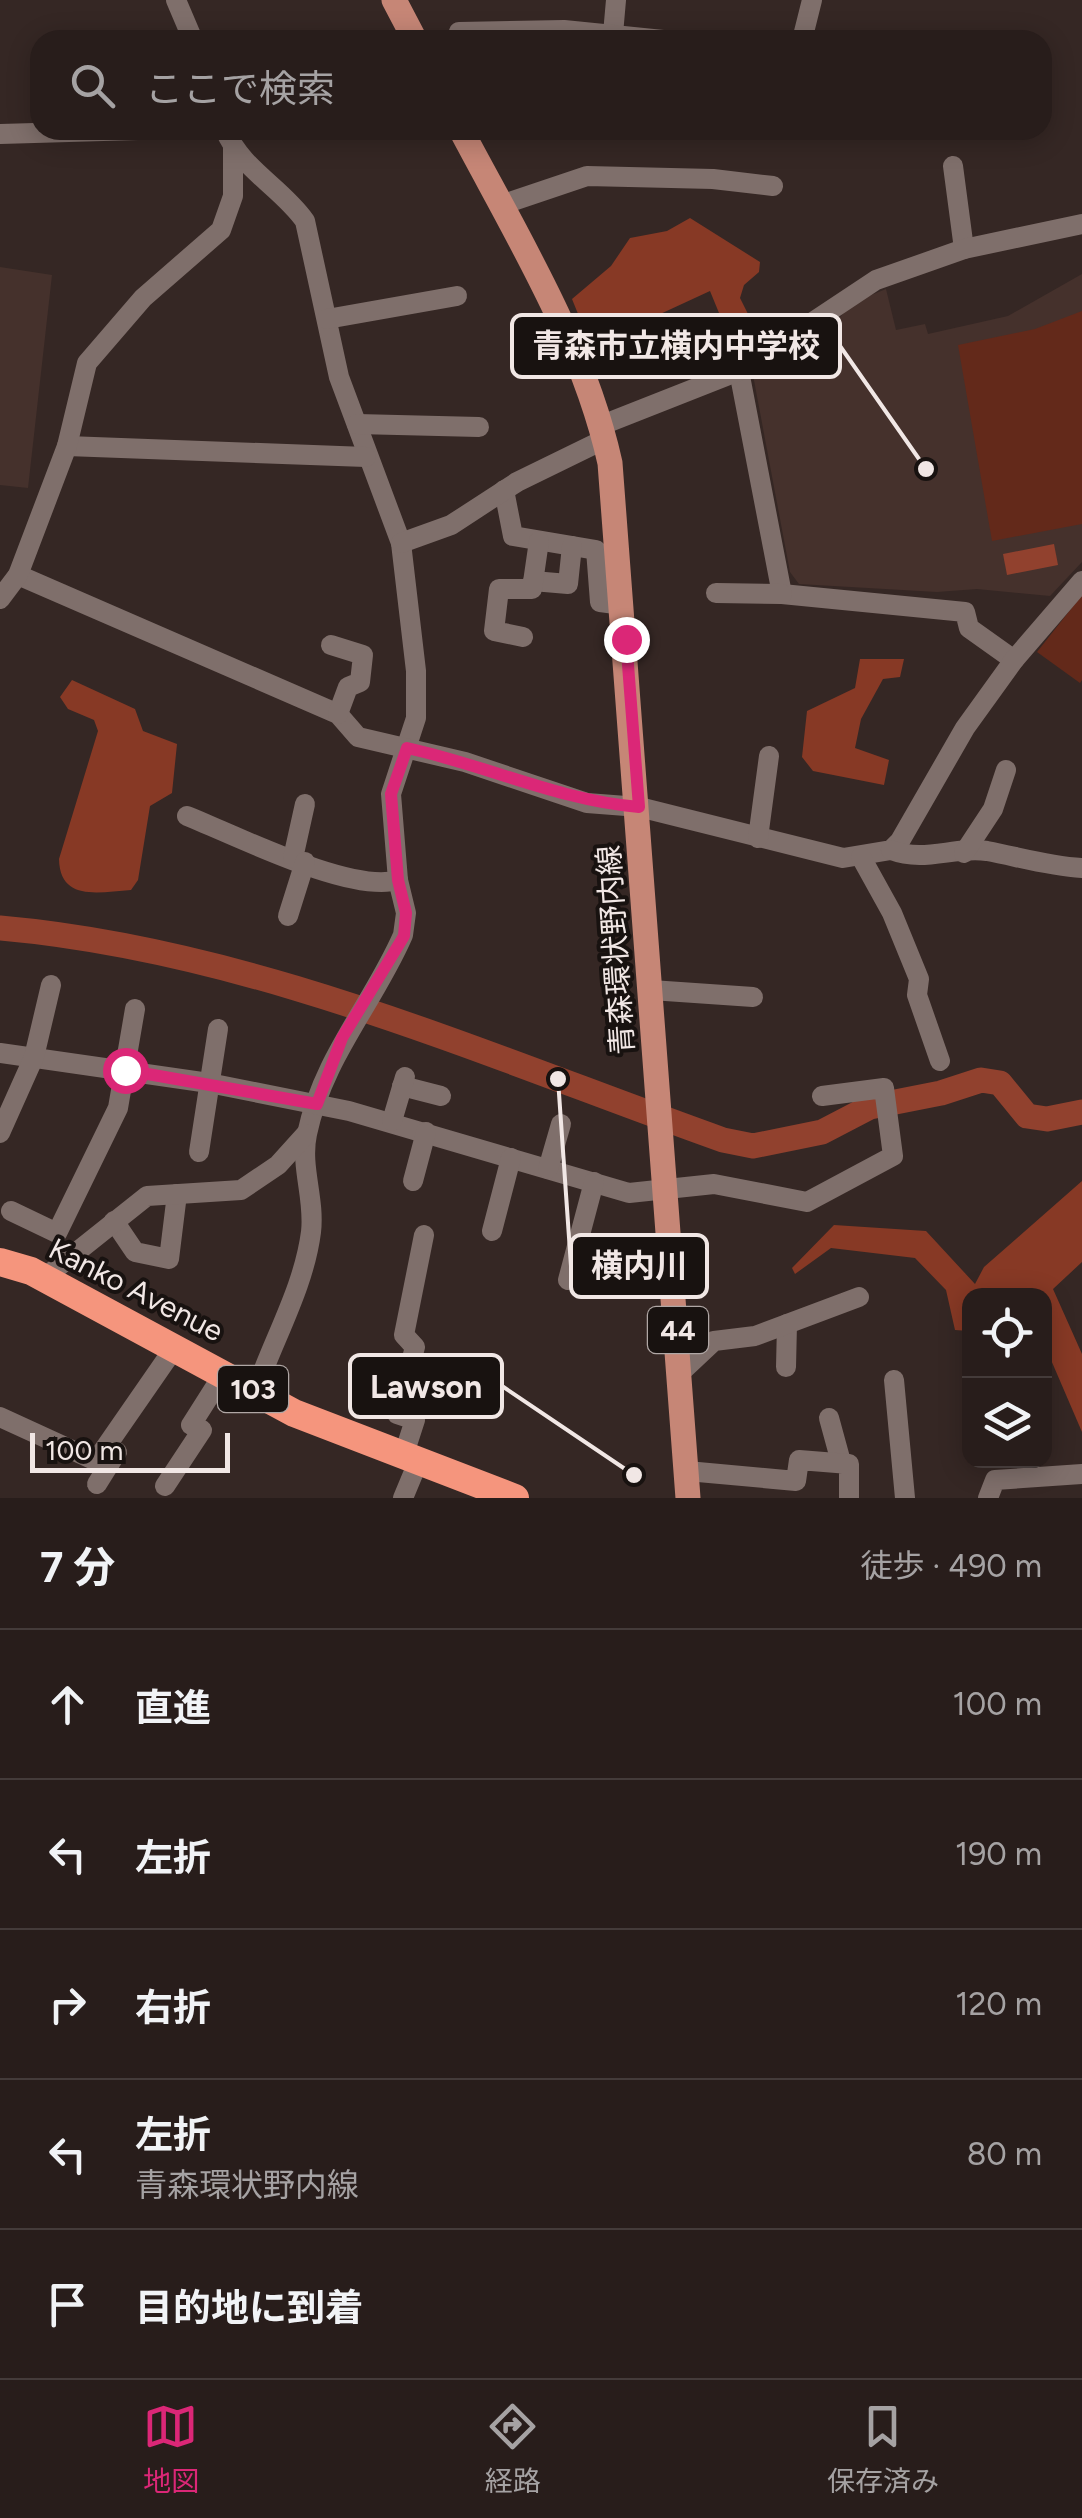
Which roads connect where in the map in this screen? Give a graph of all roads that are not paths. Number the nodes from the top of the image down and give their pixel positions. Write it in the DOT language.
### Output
graph roads {
  1 [pos="176,0"];
  2 [pos="394,0"];
  3 [pos="616,0"];
  4 [pos="812,0"];
  5 [pos="190,30"];
  6 [pos="410,30"];
  7 [pos="612,30"];
  8 [pos="804,30"];
  9 [pos="30,133"];
  10 [pos="0,134"];
  11 [pos="229,140"];
  12 [pos="230,140"];
  13 [pos="467,140"];
  14 [pos="953,166"];
  15 [pos="773,186"];
  16 [pos="501,205"];
  17 [pos="1082,224"];
  18 [pos="964,249"];
  19 [pos="457,296"];
  20 [pos="327,320"];
  21 [pos="739,371"];
  22 [pos="358,424"];
  23 [pos="480,427"];
  24 [pos="603,432"];
  25 [pos="67,446"];
  26 [pos="366,457"];
  27 [pos="504,490"];
  28 [pos="539,540"];
  29 [pos="400,543"];
  30 [pos="572,546"];
  31 [pos="18,575"];
  32 [pos="533,581"];
  33 [pos="1082,581"];
  34 [pos="716,593"];
  35 [pos="782,594"];
  36 [pos="0,599"];
  37 [pos="623,605"];
  38 [pos="523,637"];
  39 [pos="331,645"];
  40 [pos="1014,660"];
  41 [pos="338,714"];
  42 [pos="407,748"];
  43 [pos="769,756"];
  44 [pos="1006,770"];
  45 [pos="305,804"];
  46 [pos="639,807"];
  47 [pos="187,816"];
  48 [pos="758,838"];
  49 [pos="891,850"];
  50 [pos="964,853"];
  51 [pos="861,857"];
  52 [pos="299,860"];
  53 [pos="1082,868"];
  54 [pos="398,880"];
  55 [pos="288,916"];
  56 [pos="51,986"];
  57 [pos="650,990"];
  58 [pos="753,996"];
  59 [pos="135,1008"];
  60 [pos="218,1028"];
  61 [pos="0,1052"];
  62 [pos="34,1057"];
  63 [pos="940,1061"];
  64 [pos="125,1070"];
  65 [pos="209,1083"];
  66 [pos="441,1096"];
  67 [pos="822,1096"];
  68 [pos="317,1104"];
  69 [pos="392,1122"];
  70 [pos="561,1124"];
  71 [pos="307,1132"];
  72 [pos="426,1132"];
  73 [pos="0,1133"];
  74 [pos="199,1152"];
  75 [pos="511,1158"];
  76 [pos="548,1169"];
  77 [pos="666,1175"];
  78 [pos="413,1181"];
  79 [pos="594,1182"];
  80 [pos="177,1194"];
  81 [pos="11,1212"];
  82 [pos="114,1221"];
  83 [pos="492,1231"];
  84 [pos="424,1235"];
  85 [pos="0,1262"];
  86 [pos="44,1278"];
  87 [pos="568,1280"];
  88 [pos="859,1297"];
  89 [pos="787,1324"];
  90 [pos="175,1347"];
  91 [pos="786,1367"];
  92 [pos="681,1372"];
  93 [pos="224,1373"];
  94 [pos="894,1380"];
  95 [pos="256,1390"];
  96 [pos="135,1406"];
  97 [pos="0,1417"];
  98 [pos="830,1418"];
  99 [pos="411,1460"];
  100 [pos="832,1461"];
  101 [pos="1025,1469"];
  102 [pos="687,1471"];
  103 [pos="1082,1474"];
  104 [pos="96,1484"];
  105 [pos="165,1486"];
  106 [pos="402,1498"];
  107 [pos="515,1498"];
  108 [pos="688,1498"];
  109 [pos="850,1498"];
  110 [pos="905,1498"];
  111 [pos="988,1498"];
  1 -- 5 [label="street"];
  2 -- 6 [label="main road"];
  3 -- 7 [label="street"];
  4 -- 8 [label="street"];
  9 -- 10 [label="street"];
  11 -- 25 [label="street"];
  12 -- 20 [label="street"];
  13 -- 16 [label="main road, 青森環状野内線 / 44"];
  14 -- 18 [label="street"];
  15 -- 16 [label="street"];
  16 -- 24 [label="main road, 青森環状野内線 / 44"];
  17 -- 18 [label="street"];
  18 -- 21 [label="street"];
  19 -- 20 [label="street"];
  20 -- 22 [label="street"];
  21 -- 24 [label="street"];
  21 -- 35 [label="street"];
  22 -- 23 [label="street"];
  22 -- 26 [label="street"];
  24 -- 27 [label="street"];
  24 -- 37 [label="main road, 青森環状野内線 / 44"];
  25 -- 26 [label="street"];
  25 -- 31 [label="street"];
  26 -- 29 [label="street"];
  27 -- 28 [label="street"];
  27 -- 29 [label="street"];
  28 -- 30 [label="street"];
  28 -- 32 [label="street"];
  29 -- 42 [label="street"];
  30 -- 32 [label="street"];
  30 -- 37 [label="street"];
  31 -- 36 [label="street"];
  31 -- 41 [label="street"];
  32 -- 38 [label="street"];
  33 -- 40 [label="street"];
  34 -- 35 [label="street"];
  35 -- 40 [label="street"];
  37 -- 46 [label="main road, 青森環状野内線 / 44"];
  39 -- 41 [label="street"];
  40 -- 49 [label="street"];
  41 -- 42 [label="street"];
  42 -- 46 [label="street"];
  42 -- 54 [label="street"];
  43 -- 48 [label="street"];
  44 -- 50 [label="street"];
  45 -- 52 [label="street"];
  46 -- 48 [label="street"];
  46 -- 57 [label="main road, 青森環状野内線 / 44"];
  47 -- 52 [label="street"];
  48 -- 51 [label="street"];
  49 -- 50 [label="street"];
  49 -- 51 [label="street"];
  50 -- 53 [label="street"];
  51 -- 63 [label="street"];
  52 -- 54 [label="street"];
  52 -- 55 [label="street"];
  54 -- 68 [label="street"];
  56 -- 62 [label="street"];
  57 -- 58 [label="street"];
  57 -- 77 [label="main road, 青森環状野内線 / 44"];
  59 -- 64 [label="street"];
  60 -- 65 [label="street"];
  61 -- 62 [label="street"];
  62 -- 64 [label="street"];
  62 -- 73 [label="street"];
  64 -- 65 [label="street"];
  64 -- 81 [label="street"];
  65 -- 68 [label="street"];
  65 -- 74 [label="street"];
  66 -- 69 [label="street"];
  67 -- 77 [label="street"];
  68 -- 69 [label="street"];
  68 -- 71 [label="street"];
  69 -- 72 [label="street"];
  70 -- 76 [label="street"];
  71 -- 80 [label="street"];
  71 -- 95 [label="street"];
  72 -- 75 [label="street"];
  72 -- 78 [label="street"];
  75 -- 76 [label="street"];
  75 -- 83 [label="street"];
  76 -- 79 [label="street"];
  77 -- 79 [label="street"];
  77 -- 92 [label="main road, 青森環状野内線 / 44"];
  79 -- 87 [label="street"];
  80 -- 82 [label="street"];
  80 -- 82 [label="street"];
  82 -- 86 [label="street"];
  84 -- 99 [label="street"];
  85 -- 86 [label="highway, Kanko Avenue / 103"];
  86 -- 90 [label="highway, Kanko Avenue / 103"];
  88 -- 89 [label="street"];
  89 -- 91 [label="street"];
  89 -- 92 [label="street"];
  90 -- 93 [label="highway, Kanko Avenue / 103"];
  90 -- 96 [label="street"];
  92 -- 102 [label="main road, 青森環状野内線 / 44"];
  93 -- 95 [label="highway, Kanko Avenue / 103"];
  93 -- 105 [label="street"];
  94 -- 110 [label="street"];
  95 -- 99 [label="highway, Kanko Avenue / 103"];
  96 -- 97 [label="street"];
  96 -- 104 [label="street"];
  98 -- 100 [label="street"];
  99 -- 106 [label="street"];
  99 -- 107 [label="highway, Kanko Avenue / 103"];
  100 -- 102 [label="street"];
  100 -- 109 [label="street"];
  101 -- 103 [label="street"];
  101 -- 111 [label="street"];
  102 -- 108 [label="main road, 青森環状野内線 / 44"];
}
